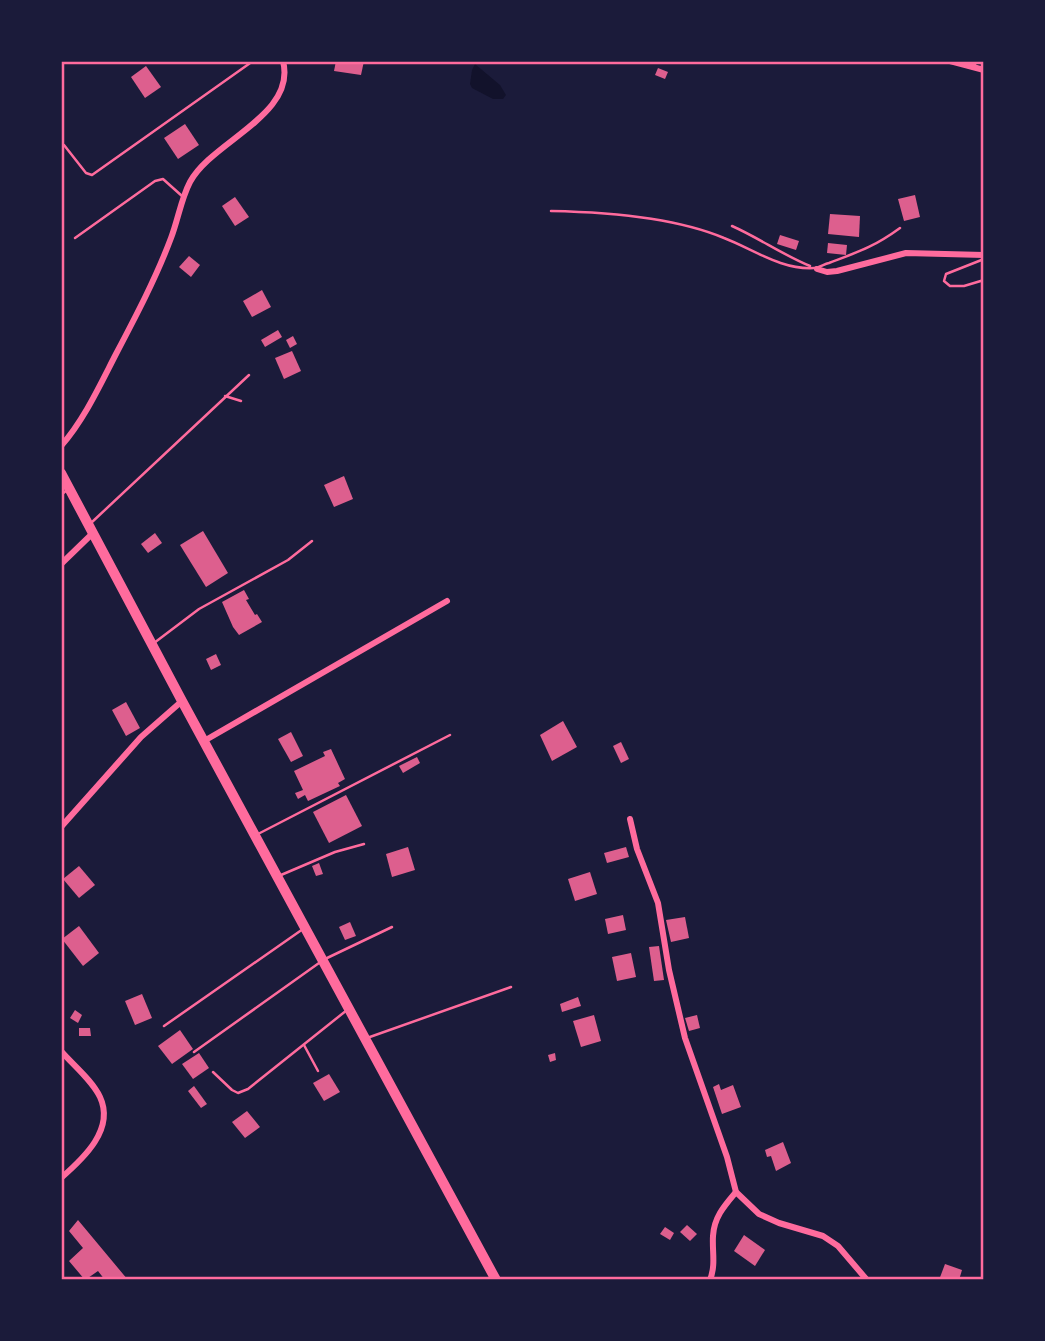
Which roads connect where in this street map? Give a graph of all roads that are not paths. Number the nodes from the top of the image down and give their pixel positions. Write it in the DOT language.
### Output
graph roads {
  1 [pos="253,61"];
  2 [pos="283,61"];
  3 [pos="950,61"];
  4 [pos="970,61"];
  5 [pos="981,69"];
  6 [pos="64,145"];
  7 [pos="184,198"];
  8 [pos="551,211"];
  9 [pos="732,226"];
  10 [pos="900,228"];
  11 [pos="75,238"];
  12 [pos="984,257"];
  13 [pos="817,269"];
  14 [pos="984,280"];
  15 [pos="249,375"];
  16 [pos="225,396"];
  17 [pos="241,401"];
  18 [pos="61,446"];
  19 [pos="61,473"];
  20 [pos="65,491"];
  21 [pos="91,529"];
  22 [pos="312,541"];
  23 [pos="61,564"];
  24 [pos="447,601"];
  25 [pos="153,644"];
  26 [pos="182,701"];
  27 [pos="450,735"];
  28 [pos="204,741"];
  29 [pos="629,819"];
  30 [pos="61,827"];
  31 [pos="256,835"];
  32 [pos="364,844"];
  33 [pos="278,877"];
  34 [pos="305,927"];
  35 [pos="392,927"];
  36 [pos="323,960"];
  37 [pos="511,987"];
  38 [pos="350,1008"];
  39 [pos="163,1026"];
  40 [pos="366,1038"];
  41 [pos="304,1045"];
  42 [pos="61,1051"];
  43 [pos="194,1052"];
  44 [pos="318,1071"];
  45 [pos="213,1072"];
  46 [pos="61,1178"];
  47 [pos="736,1192"];
  48 [pos="496,1280"];
  49 [pos="710,1280"];
  50 [pos="867,1280"];
  1 -- 6 [label="lane"];
  2 -- 7 [label="street"];
  3 -- 5 [label="street"];
  4 -- 5 [label="lane"];
  7 -- 11 [label="lane"];
  7 -- 18 [label="street"];
  8 -- 13 [label="lane"];
  9 -- 13 [label="lane"];
  10 -- 13 [label="lane"];
  12 -- 13 [label="street"];
  12 -- 14 [label="lane"];
  15 -- 16 [label="lane"];
  16 -- 17 [label="lane"];
  16 -- 21 [label="lane"];
  19 -- 20 [label="main road"];
  20 -- 21 [label="main road"];
  21 -- 23 [label="street"];
  21 -- 25 [label="main road"];
  22 -- 25 [label="lane"];
  24 -- 28 [label="street"];
  25 -- 26 [label="main road"];
  26 -- 28 [label="main road"];
  26 -- 30 [label="street"];
  27 -- 31 [label="lane"];
  28 -- 31 [label="main road"];
  29 -- 47 [label="street"];
  31 -- 33 [label="main road"];
  32 -- 33 [label="lane"];
  33 -- 34 [label="main road"];
  34 -- 36 [label="main road"];
  34 -- 39 [label="lane"];
  35 -- 36 [label="lane"];
  36 -- 38 [label="main road"];
  36 -- 43 [label="lane"];
  37 -- 40 [label="lane"];
  38 -- 40 [label="main road"];
  38 -- 41 [label="lane"];
  40 -- 48 [label="main road"];
  41 -- 44 [label="lane"];
  41 -- 45 [label="lane"];
  42 -- 46 [label="street"];
  47 -- 49 [label="street"];
  47 -- 50 [label="street"];
}
